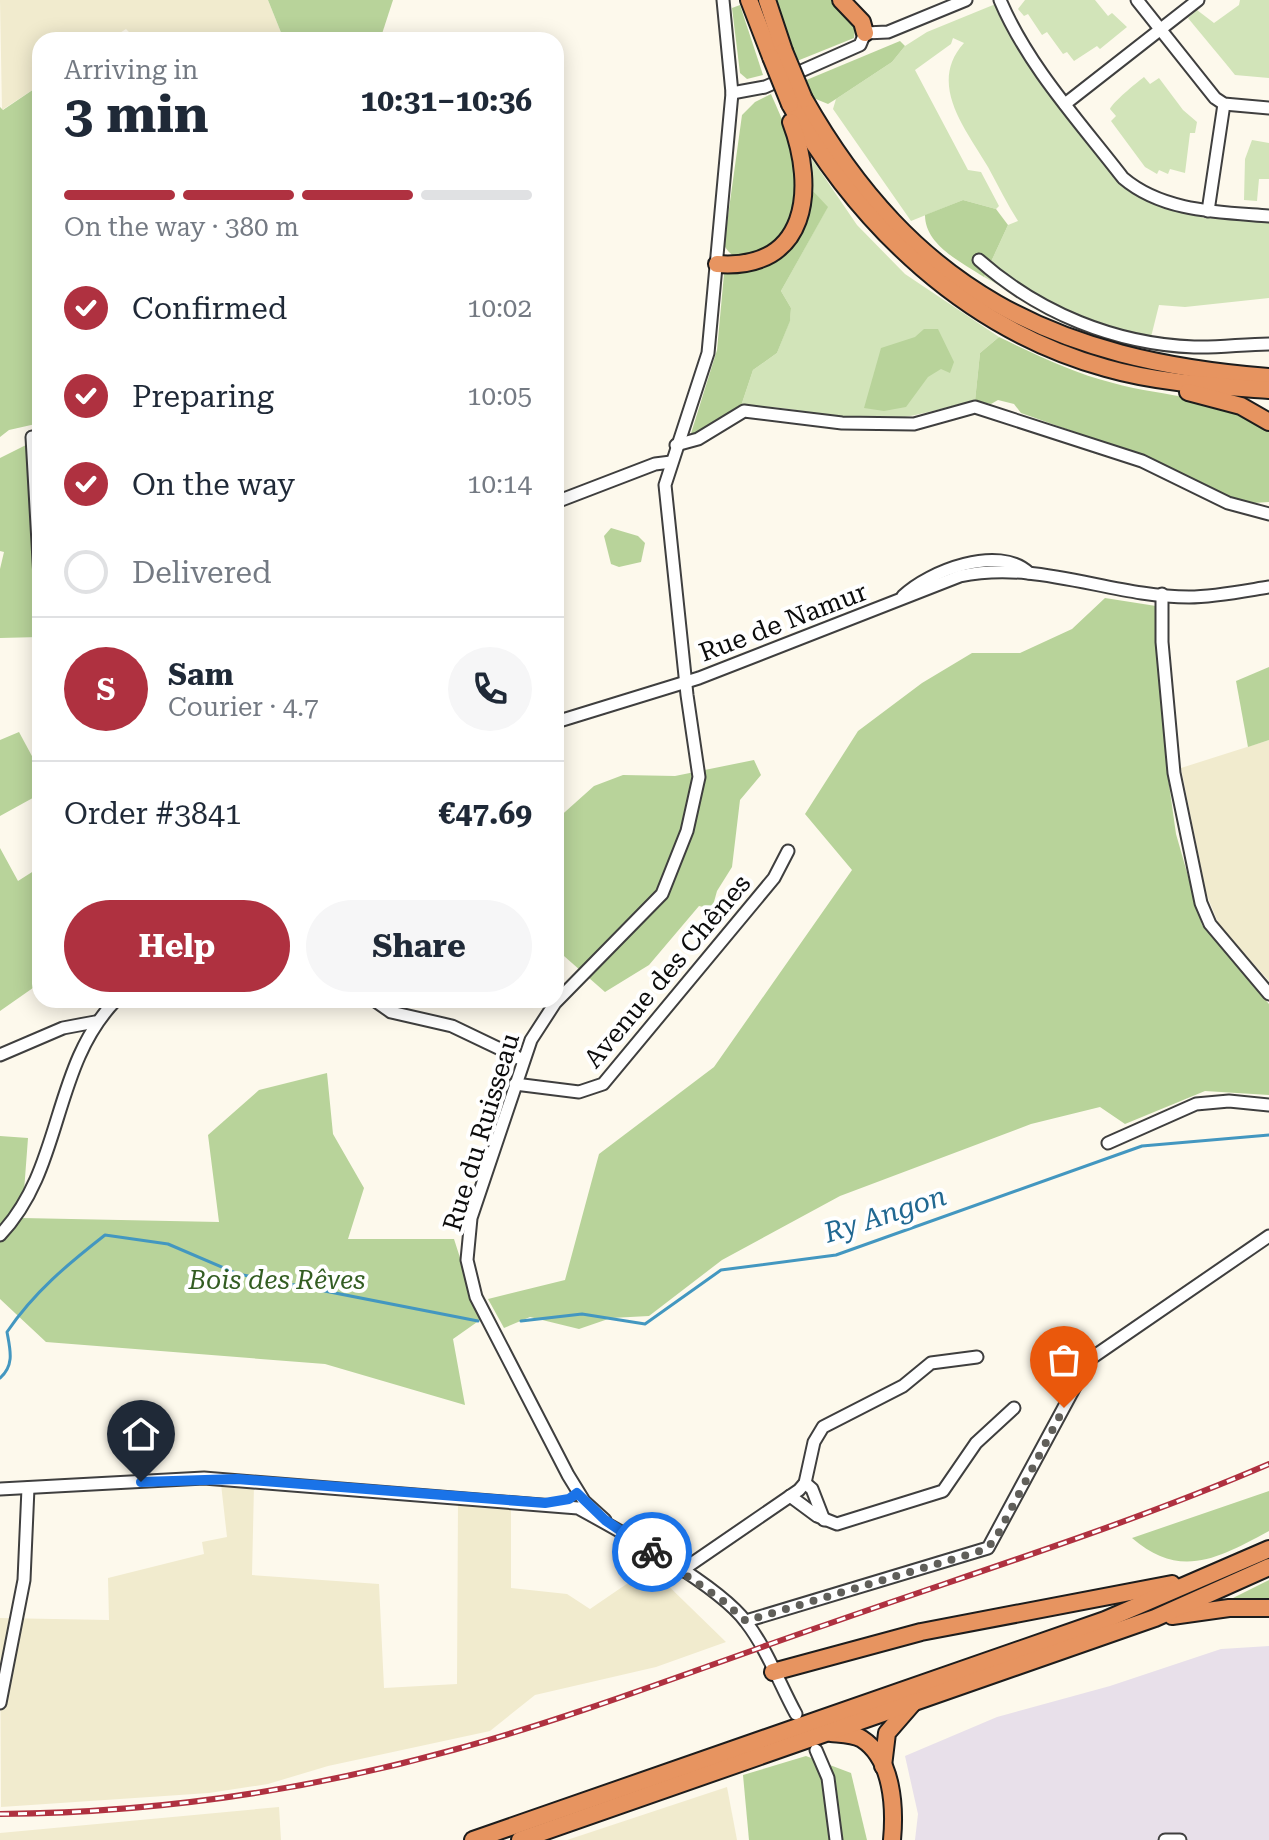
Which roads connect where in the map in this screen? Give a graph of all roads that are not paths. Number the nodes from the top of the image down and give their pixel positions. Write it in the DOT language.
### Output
graph roads {
  1 [pos="723,0"];
  2 [pos="841,0"];
  3 [pos="1000,0"];
  4 [pos="1137,0"];
  5 [pos="1198,0"];
  6 [pos="962,2"];
  7 [pos="769,4"];
  8 [pos="751,6"];
  9 [pos="1160,31"];
  10 [pos="865,33"];
  11 [pos="777,54"];
  12 [pos="732,93"];
  13 [pos="797,102"];
  14 [pos="1065,104"];
  15 [pos="1224,104"];
  16 [pos="1269,108"];
  17 [pos="1208,211"];
  18 [pos="1269,216"];
  19 [pos="979,260"];
  20 [pos="717,264"];
  21 [pos="944,277"];
  22 [pos="1269,344"];
  23 [pos="1130,374"];
  24 [pos="1269,377"];
  25 [pos="1269,390"];
  26 [pos="1269,422"];
  27 [pos="676,445"];
  28 [pos="671,462"];
  29 [pos="564,499"];
  30 [pos="1269,514"];
  31 [pos="1269,584"];
  32 [pos="1162,594"];
  33 [pos="686,683"];
  34 [pos="564,720"];
  35 [pos="788,851"];
  36 [pos="564,994"];
  37 [pos="1269,994"];
  38 [pos="108,1008"];
  39 [pos="385,1008"];
  40 [pos="551,1008"];
  41 [pos="95,1022"];
  42 [pos="0,1055"];
  43 [pos="523,1060"];
  44 [pos="515,1084"];
  45 [pos="1269,1105"];
  46 [pos="1108,1143"];
  47 [pos="0,1235"];
  48 [pos="1269,1236"];
  49 [pos="977,1357"];
  50 [pos="1014,1408"];
  51 [pos="805,1483"];
  52 [pos="28,1488"];
  53 [pos="0,1489"];
  54 [pos="790,1496"];
  55 [pos="576,1501"];
  56 [pos="824,1520"];
  57 [pos="1269,1549"];
  58 [pos="1269,1567"];
  59 [pos="681,1571"];
  60 [pos="1209,1578"];
  61 [pos="1269,1608"];
  62 [pos="1155,1618"];
  63 [pos="746,1621"];
  64 [pos="773,1672"];
  65 [pos="914,1702"];
  66 [pos="0,1703"];
  67 [pos="796,1714"];
  68 [pos="825,1733"];
  69 [pos="816,1750"];
  70 [pos="883,1767"];
  71 [pos="473,1840"];
  72 [pos="520,1840"];
  73 [pos="836,1840"];
  74 [pos="892,1840"];
  75 [pos="1165,1840"];
  76 [pos="1180,1840"];
  1 -- 12 [label="street, Rue du Ruisseau"];
  2 -- 10 [label="highway"];
  3 -- 14 [label="street"];
  4 -- 9 [label="street"];
  5 -- 9 [label="street"];
  6 -- 10 [label="street"];
  7 -- 11 [label="highway"];
  8 -- 11 [label="highway"];
  9 -- 14 [label="street"];
  9 -- 15 [label="street"];
  10 -- 12 [label="street"];
  11 -- 13 [label="highway, bridge"];
  12 -- 20 [label="street, Rue du Ruisseau"];
  13 -- 20 [label="highway"];
  13 -- 21 [label="highway"];
  14 -- 17 [label="street"];
  15 -- 16 [label="street"];
  15 -- 17 [label="street"];
  17 -- 18 [label="street"];
  19 -- 22 [label="street"];
  20 -- 27 [label="street, Rue du Ruisseau"];
  21 -- 23 [label="highway"];
  21 -- 24 [label="highway"];
  23 -- 25 [label="highway"];
  23 -- 26 [label="highway"];
  27 -- 28 [label="street, Rue du Ruisseau"];
  27 -- 30 [label="street"];
  28 -- 29 [label="street"];
  28 -- 33 [label="street, Rue du Ruisseau"];
  31 -- 32 [label="street, Rue de Namur"];
  32 -- 33 [label="street, Rue de Namur"];
  32 -- 37 [label="street"];
  33 -- 34 [label="street, Rue de Namur"];
  33 -- 36 [label="street, Rue du Ruisseau"];
  35 -- 44 [label="street, Avenue des Chênes"];
  38 -- 41 [label="street"];
  39 -- 43 [label="street"];
  40 -- 43 [label="street, Rue du Ruisseau"];
  41 -- 42 [label="street"];
  41 -- 47 [label="street"];
  43 -- 44 [label="street, Rue du Ruisseau"];
  44 -- 55 [label="street, Rue du Ruisseau"];
  45 -- 46 [label="street"];
  48 -- 63 [label="street"];
  49 -- 51 [label="street"];
  50 -- 56 [label="street"];
  51 -- 54 [label="street"];
  51 -- 56 [label="street"];
  52 -- 53 [label="street"];
  52 -- 55 [label="street"];
  52 -- 66 [label="street"];
  54 -- 56 [label="street"];
  54 -- 59 [label="street"];
  55 -- 59 [label="street, Rue du Ruisseau"];
  57 -- 60 [label="highway"];
  58 -- 62 [label="highway"];
  59 -- 63 [label="street, Rue du Ruisseau"];
  60 -- 64 [label="highway"];
  60 -- 71 [label="highway"];
  61 -- 62 [label="highway"];
  62 -- 65 [label="highway"];
  63 -- 64 [label="street"];
  64 -- 67 [label="street"];
  65 -- 68 [label="highway"];
  65 -- 70 [label="highway"];
  68 -- 70 [label="highway"];
  68 -- 72 [label="highway"];
  69 -- 73 [label="street"];
  70 -- 74 [label="highway"];
  75 -- 76 [label="street"];
}
